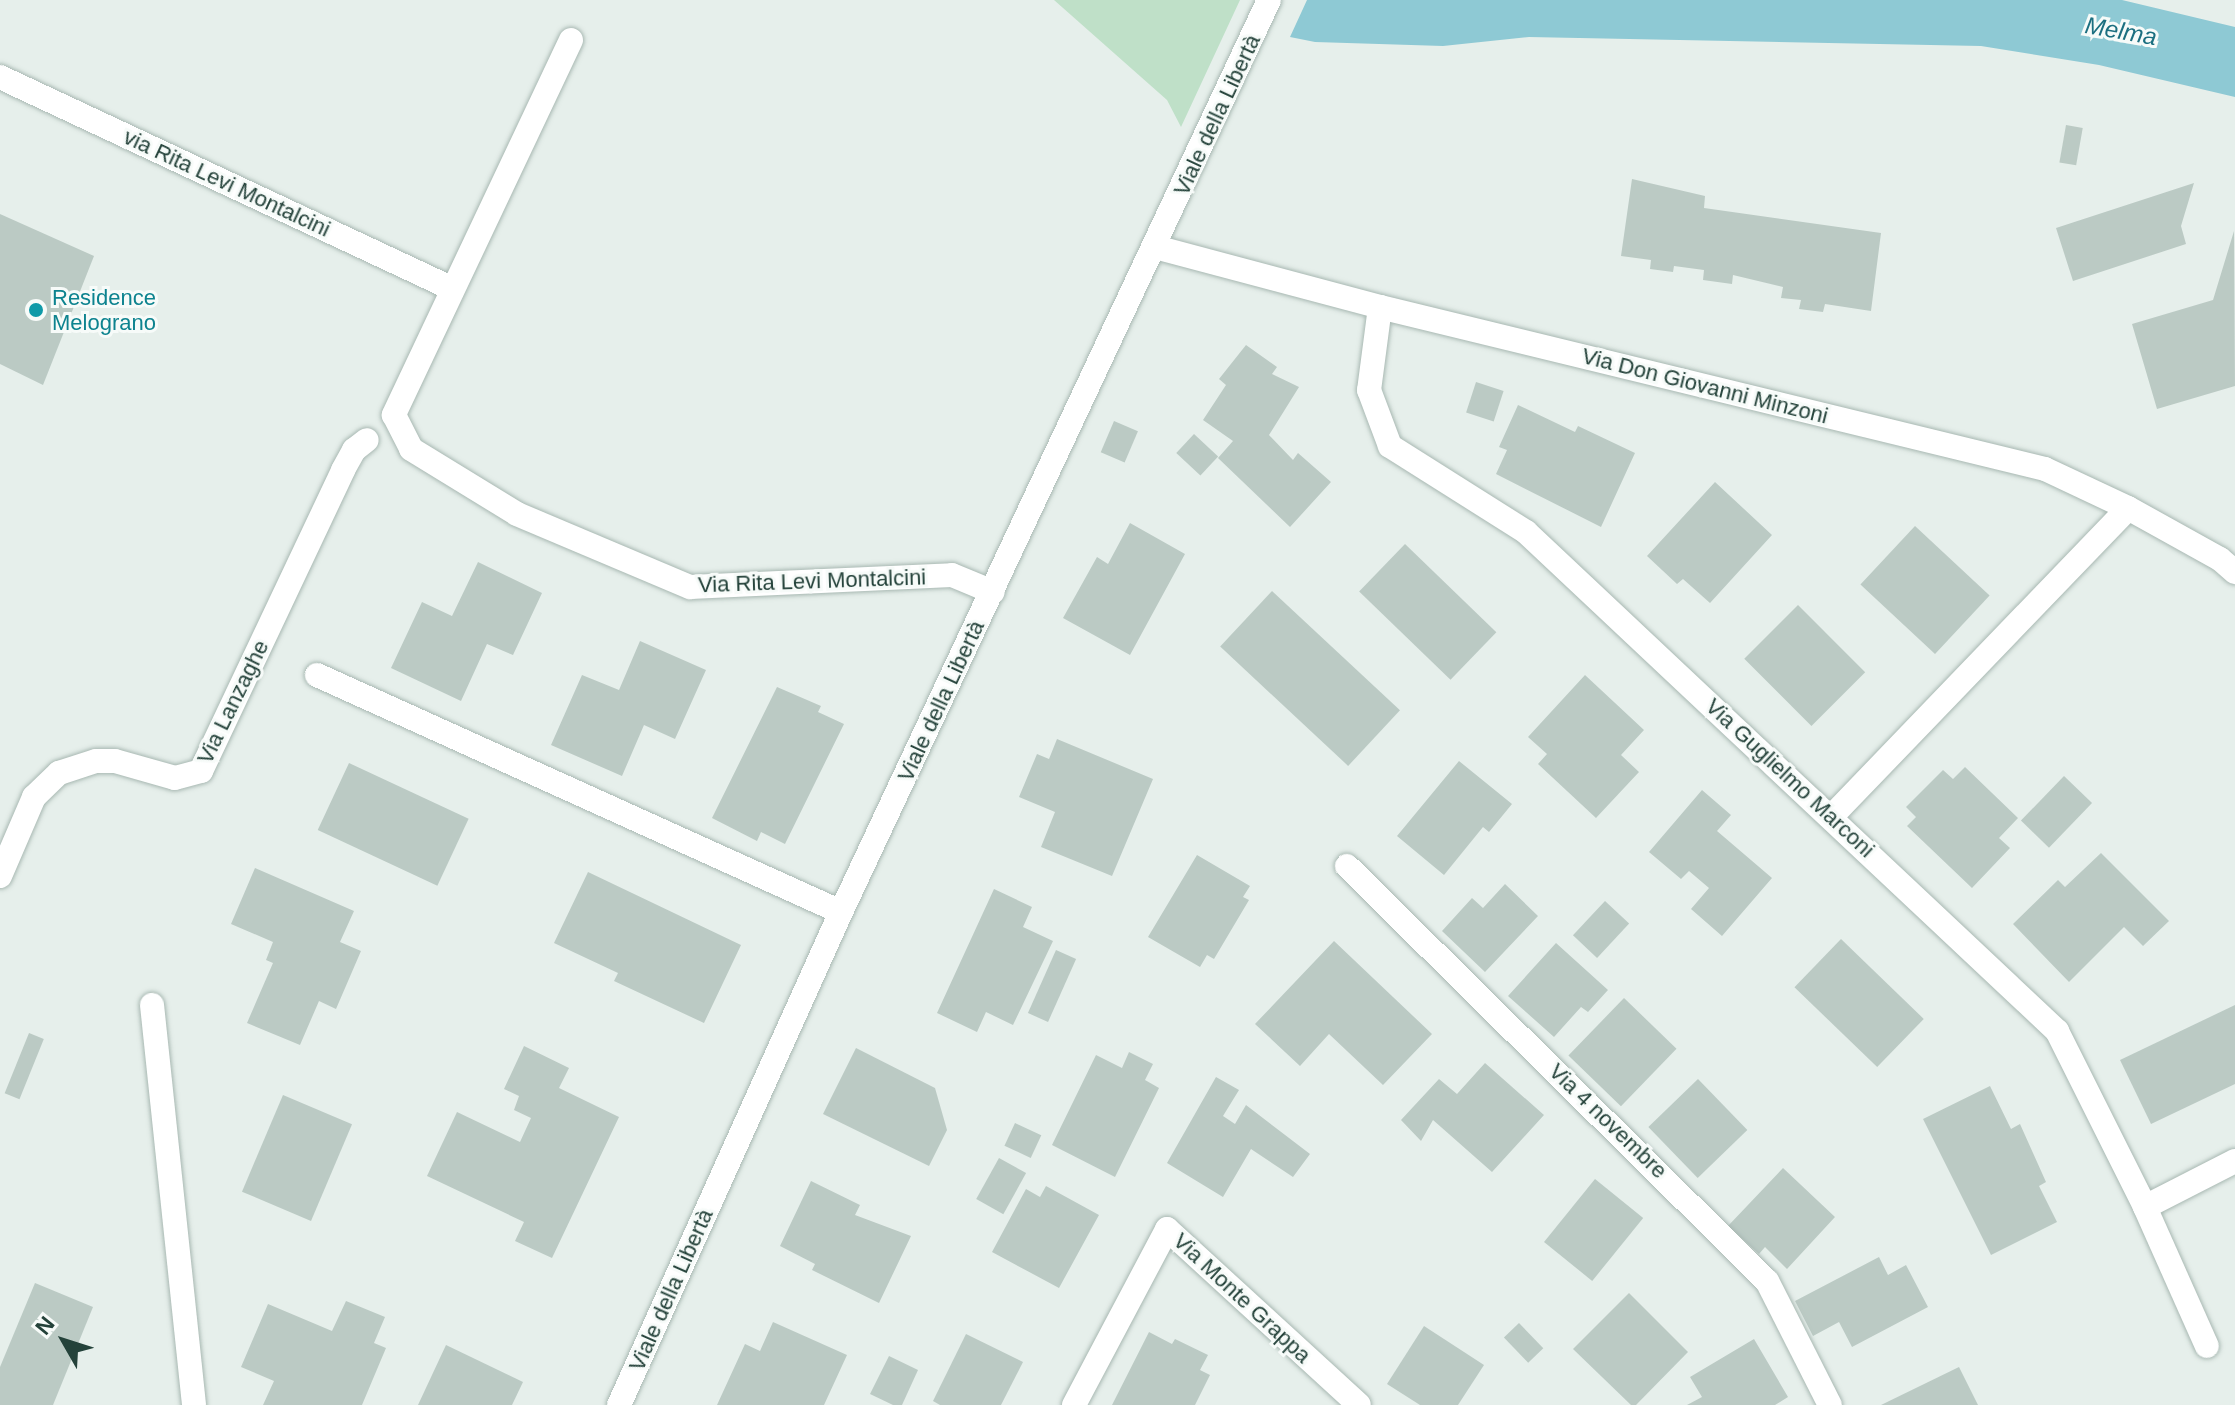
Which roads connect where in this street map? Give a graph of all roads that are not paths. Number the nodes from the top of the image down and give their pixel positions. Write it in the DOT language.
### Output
graph roads {
  1 [pos="1269,0"];
  2 [pos="571,40"];
  3 [pos="0,77"];
  4 [pos="1155,247"];
  5 [pos="453,289"];
  6 [pos="1380,307"];
  7 [pos="367,440"];
  8 [pos="2128,508"];
  9 [pos="2235,572"];
  10 [pos="993,592"];
  11 [pos="317,675"];
  12 [pos="1832,816"];
  13 [pos="1347,866"];
  14 [pos="0,876"];
  15 [pos="841,912"];
  16 [pos="152,1005"];
  17 [pos="2235,1161"];
  18 [pos="2145,1207"];
  19 [pos="2207,1346"];
  20 [pos="194,1405"];
  21 [pos="619,1405"];
  22 [pos="1074,1405"];
  23 [pos="1359,1405"];
  24 [pos="1830,1405"];
  1 -- 4 [label="street, Viale della Libertà"];
  2 -- 5 [label="street"];
  3 -- 5 [label="street, via Rita Levi Montalcini"];
  4 -- 6 [label="street, Via Don Giovanni Minzoni"];
  4 -- 10 [label="street, Viale della Libertà"];
  5 -- 10 [label="street, Via Rita Levi Montalcini"];
  6 -- 8 [label="street, Via Don Giovanni Minzoni"];
  6 -- 12 [label="street, Via Guglielmo Marconi"];
  7 -- 14 [label="street, Via Lanzaghe"];
  8 -- 9 [label="street, Via Don Giovanni Minzoni"];
  8 -- 12 [label="street"];
  10 -- 15 [label="street, Viale della Libertà"];
  11 -- 15 [label="street"];
  12 -- 18 [label="street, Via Guglielmo Marconi"];
  13 -- 24 [label="street, Via 4 novembre"];
  15 -- 21 [label="street, Viale della Libertà"];
  16 -- 20 [label="street"];
  17 -- 18 [label="street"];
  18 -- 19 [label="street, Via Guglielmo Marconi"];
  22 -- 23 [label="street, Via Monte Grappa"];
}
